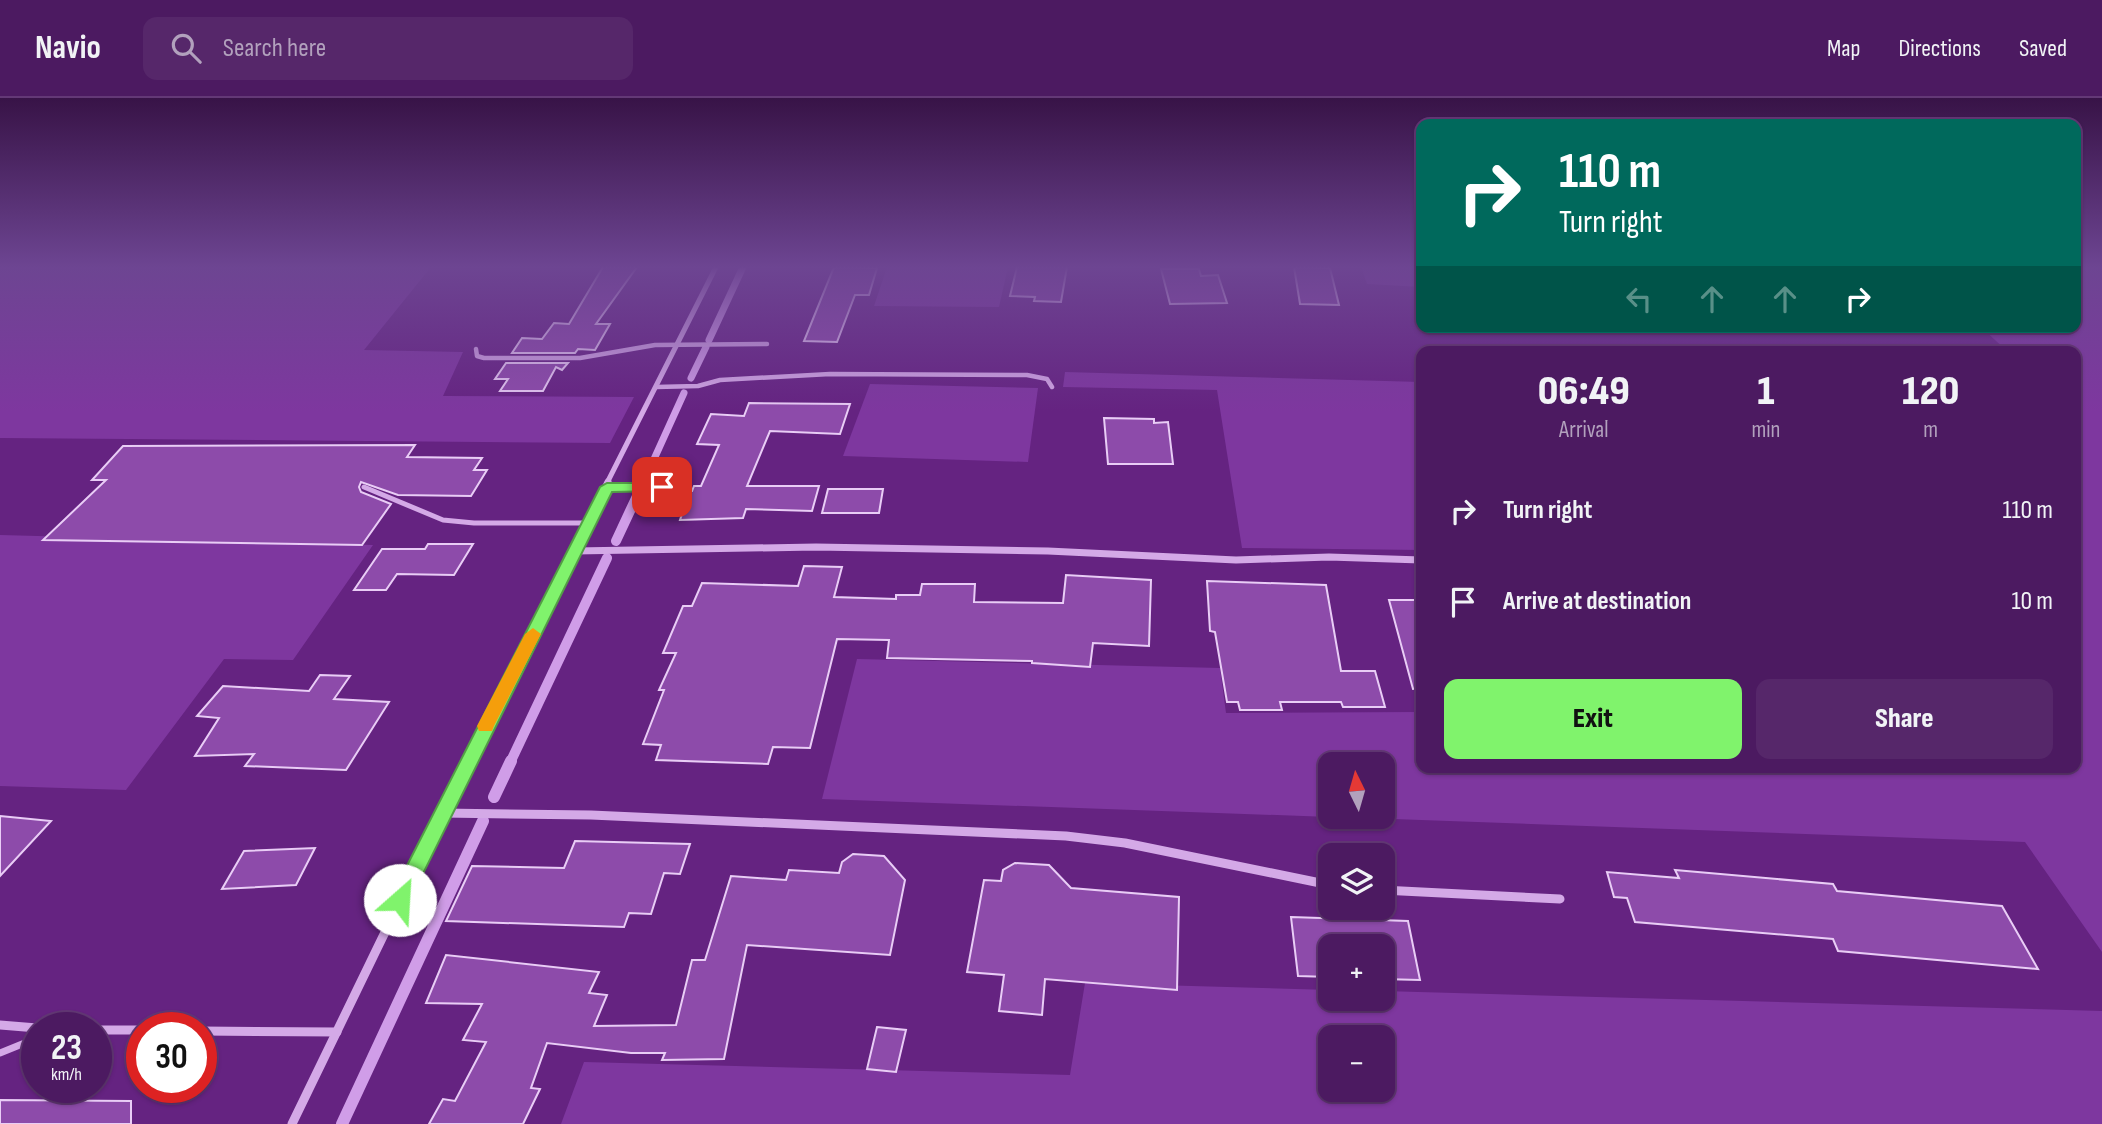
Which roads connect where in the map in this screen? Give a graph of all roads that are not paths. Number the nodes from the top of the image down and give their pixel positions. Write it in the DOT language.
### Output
graph roads {
  1 [pos="692,315"];
  2 [pos="767,344"];
  3 [pos="677,345"];
  4 [pos="476,349"];
  5 [pos="656,387"];
  6 [pos="1052,387"];
  7 [pos="364,487"];
  8 [pos="607,487"];
  9 [pos="690,487"];
  10 [pos="589,523"];
  11 [pos="575,551"];
  12 [pos="1416,560"];
  13 [pos="442,813"];
  14 [pos="1318,883"];
  15 [pos="1395,891"];
  16 [pos="1560,899"];
  17 [pos="0,1026"];
  18 [pos="21,1027"];
  19 [pos="217,1031"];
  20 [pos="337,1032"];
  21 [pos="21,1045"];
  22 [pos="0,1054"];
  23 [pos="292,1124"];
  1 -- 3 [label="street"];
  2 -- 3 [label="lane"];
  3 -- 4 [label="lane"];
  3 -- 5 [label="street"];
  5 -- 6 [label="lane"];
  5 -- 8 [label="street"];
  7 -- 10 [label="lane"];
  8 -- 9 [label="lane"];
  8 -- 10 [label="street"];
  10 -- 11 [label="street"];
  11 -- 12 [label="street"];
  11 -- 13 [label="street"];
  13 -- 14 [label="street"];
  13 -- 20 [label="street"];
  15 -- 16 [label="street"];
  17 -- 18 [label="street"];
  19 -- 20 [label="street"];
  20 -- 23 [label="street"];
  21 -- 22 [label="lane"];
}
